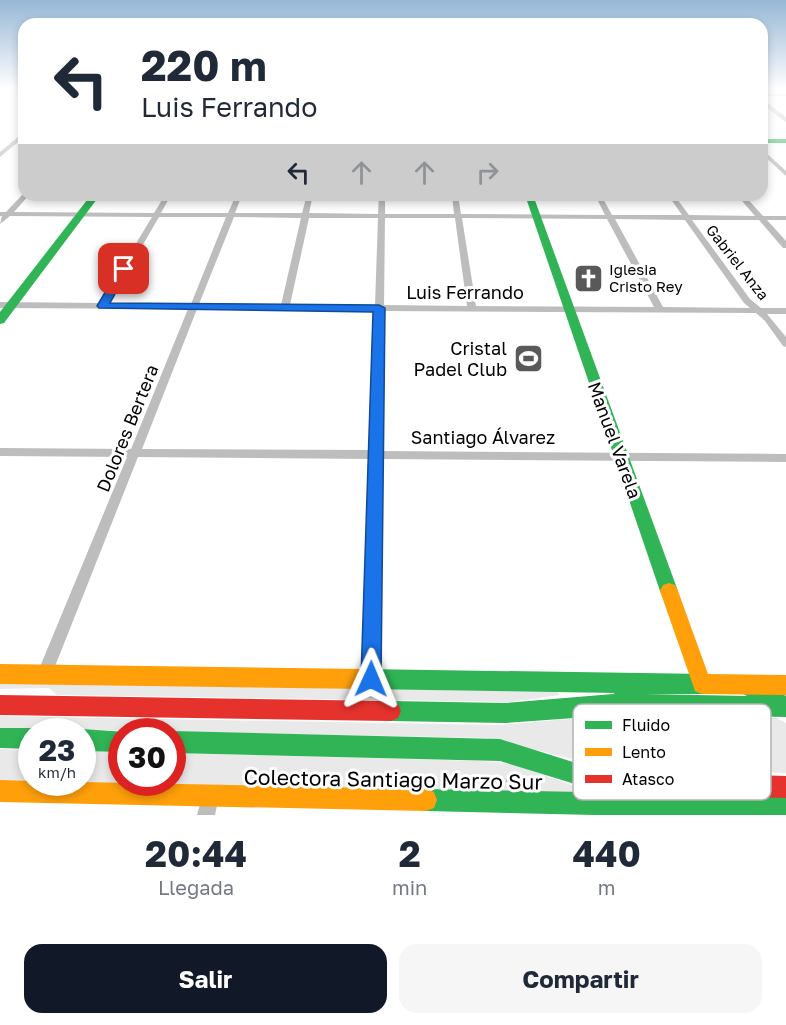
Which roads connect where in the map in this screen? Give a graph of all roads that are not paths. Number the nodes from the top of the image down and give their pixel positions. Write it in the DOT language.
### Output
graph roads {
  1 [pos="18,140"];
  2 [pos="768,141"];
  3 [pos="786,141"];
  4 [pos="0,155"];
  5 [pos="768,158"];
  6 [pos="786,174"];
  7 [pos="19,201"];
  8 [pos="92,201"];
  9 [pos="165,201"];
  10 [pos="237,201"];
  11 [pos="309,201"];
  12 [pos="382,201"];
  13 [pos="456,201"];
  14 [pos="531,201"];
  15 [pos="601,201"];
  16 [pos="674,201"];
  17 [pos="745,201"];
  18 [pos="4,214"];
  19 [pos="82,214"];
  20 [pos="157,214"];
  21 [pos="231,215"];
  22 [pos="306,215"];
  23 [pos="381,216"];
  24 [pos="458,216"];
  25 [pos="536,216"];
  26 [pos="610,217"];
  27 [pos="686,217"];
  28 [pos="761,218"];
  29 [pos="786,218"];
  30 [pos="0,222"];
  31 [pos="786,246"];
  32 [pos="6,305"];
  33 [pos="103,306"];
  34 [pos="194,307"];
  35 [pos="285,308"];
  36 [pos="379,308"];
  37 [pos="472,309"];
  38 [pos="569,310"];
  39 [pos="660,310"];
  40 [pos="758,311"];
  41 [pos="786,311"];
  42 [pos="0,320"];
  43 [pos="786,344"];
  44 [pos="0,452"];
  45 [pos="134,453"];
  46 [pos="376,455"];
  47 [pos="621,456"];
  48 [pos="786,458"];
  49 [pos="0,674"];
  50 [pos="45,674"];
  51 [pos="371,679"];
  52 [pos="644,683"];
  53 [pos="702,684"];
  54 [pos="747,685"];
  55 [pos="786,685"];
  56 [pos="620,704"];
  57 [pos="0,705"];
  58 [pos="771,707"];
  59 [pos="786,707"];
  60 [pos="573,708"];
  61 [pos="0,738"];
  62 [pos="18,739"];
  63 [pos="186,742"];
  64 [pos="573,772"];
  65 [pos="771,787"];
  66 [pos="786,787"];
  67 [pos="0,791"];
  68 [pos="210,796"];
  69 [pos="666,800"];
  70 [pos="676,806"];
  71 [pos="786,808"];
  72 [pos="718,811"];
  73 [pos="206,815"];
  1 -- 4 [label="street"];
  2 -- 3 [label="street"];
  5 -- 6 [label="street"];
  7 -- 18 [label="street"];
  8 -- 19 [label="street"];
  9 -- 20 [label="street"];
  10 -- 21 [label="street, Dolores Bertera"];
  11 -- 22 [label="street"];
  12 -- 23 [label="street"];
  13 -- 24 [label="street"];
  14 -- 25 [label="street, Manuel Varela"];
  15 -- 26 [label="street"];
  16 -- 27 [label="street, Gabriel Anza"];
  17 -- 28 [label="street"];
  18 -- 19 [label="street"];
  18 -- 30 [label="street"];
  19 -- 20 [label="street"];
  19 -- 32 [label="street"];
  20 -- 21 [label="street"];
  20 -- 33 [label="street"];
  21 -- 22 [label="street"];
  21 -- 34 [label="street, Dolores Bertera"];
  22 -- 23 [label="street"];
  22 -- 35 [label="street"];
  23 -- 24 [label="street"];
  23 -- 36 [label="street"];
  24 -- 25 [label="street"];
  24 -- 37 [label="street"];
  25 -- 26 [label="street"];
  25 -- 38 [label="street, Manuel Varela"];
  26 -- 27 [label="street"];
  26 -- 39 [label="street"];
  27 -- 28 [label="street"];
  27 -- 40 [label="street, Gabriel Anza"];
  28 -- 29 [label="street"];
  28 -- 31 [label="street"];
  32 -- 33 [label="street, Luis Ferrando"];
  32 -- 42 [label="street"];
  33 -- 34 [label="street, Luis Ferrando"];
  34 -- 35 [label="street, Luis Ferrando"];
  34 -- 45 [label="street, Dolores Bertera"];
  35 -- 36 [label="street, Luis Ferrando"];
  36 -- 37 [label="street, Luis Ferrando"];
  36 -- 46 [label="street"];
  37 -- 38 [label="street, Luis Ferrando"];
  38 -- 39 [label="street, Luis Ferrando"];
  38 -- 47 [label="street, Manuel Varela"];
  39 -- 40 [label="street, Luis Ferrando"];
  40 -- 41 [label="street, Luis Ferrando"];
  40 -- 43 [label="street, Gabriel Anza"];
  44 -- 45 [label="street, Santiago Álvarez"];
  45 -- 46 [label="street, Santiago Álvarez"];
  45 -- 50 [label="street, Dolores Bertera"];
  46 -- 47 [label="street, Santiago Álvarez"];
  46 -- 51 [label="street"];
  47 -- 48 [label="street, Santiago Álvarez"];
  47 -- 53 [label="street, Manuel Varela"];
  49 -- 50 [label="street"];
  50 -- 51 [label="street"];
  51 -- 52 [label="street"];
  52 -- 53 [label="street"];
  52 -- 56 [label="street"];
  53 -- 54 [label="street"];
  54 -- 55 [label="street"];
  54 -- 59 [label="street"];
  57 -- 60 [label="street"];
  58 -- 59 [label="street"];
  61 -- 62 [label="street"];
  63 -- 64 [label="street"];
  65 -- 66 [label="street"];
  67 -- 68 [label="street, Colectora Santiago Marzo Sur"];
  68 -- 70 [label="street, Colectora Santiago Marzo Sur"];
  68 -- 73 [label="street"];
  69 -- 70 [label="street"];
  70 -- 72 [label="street, Colectora Santiago Marzo Sur"];
  71 -- 72 [label="street, Colectora Santiago Marzo Sur"];
}
